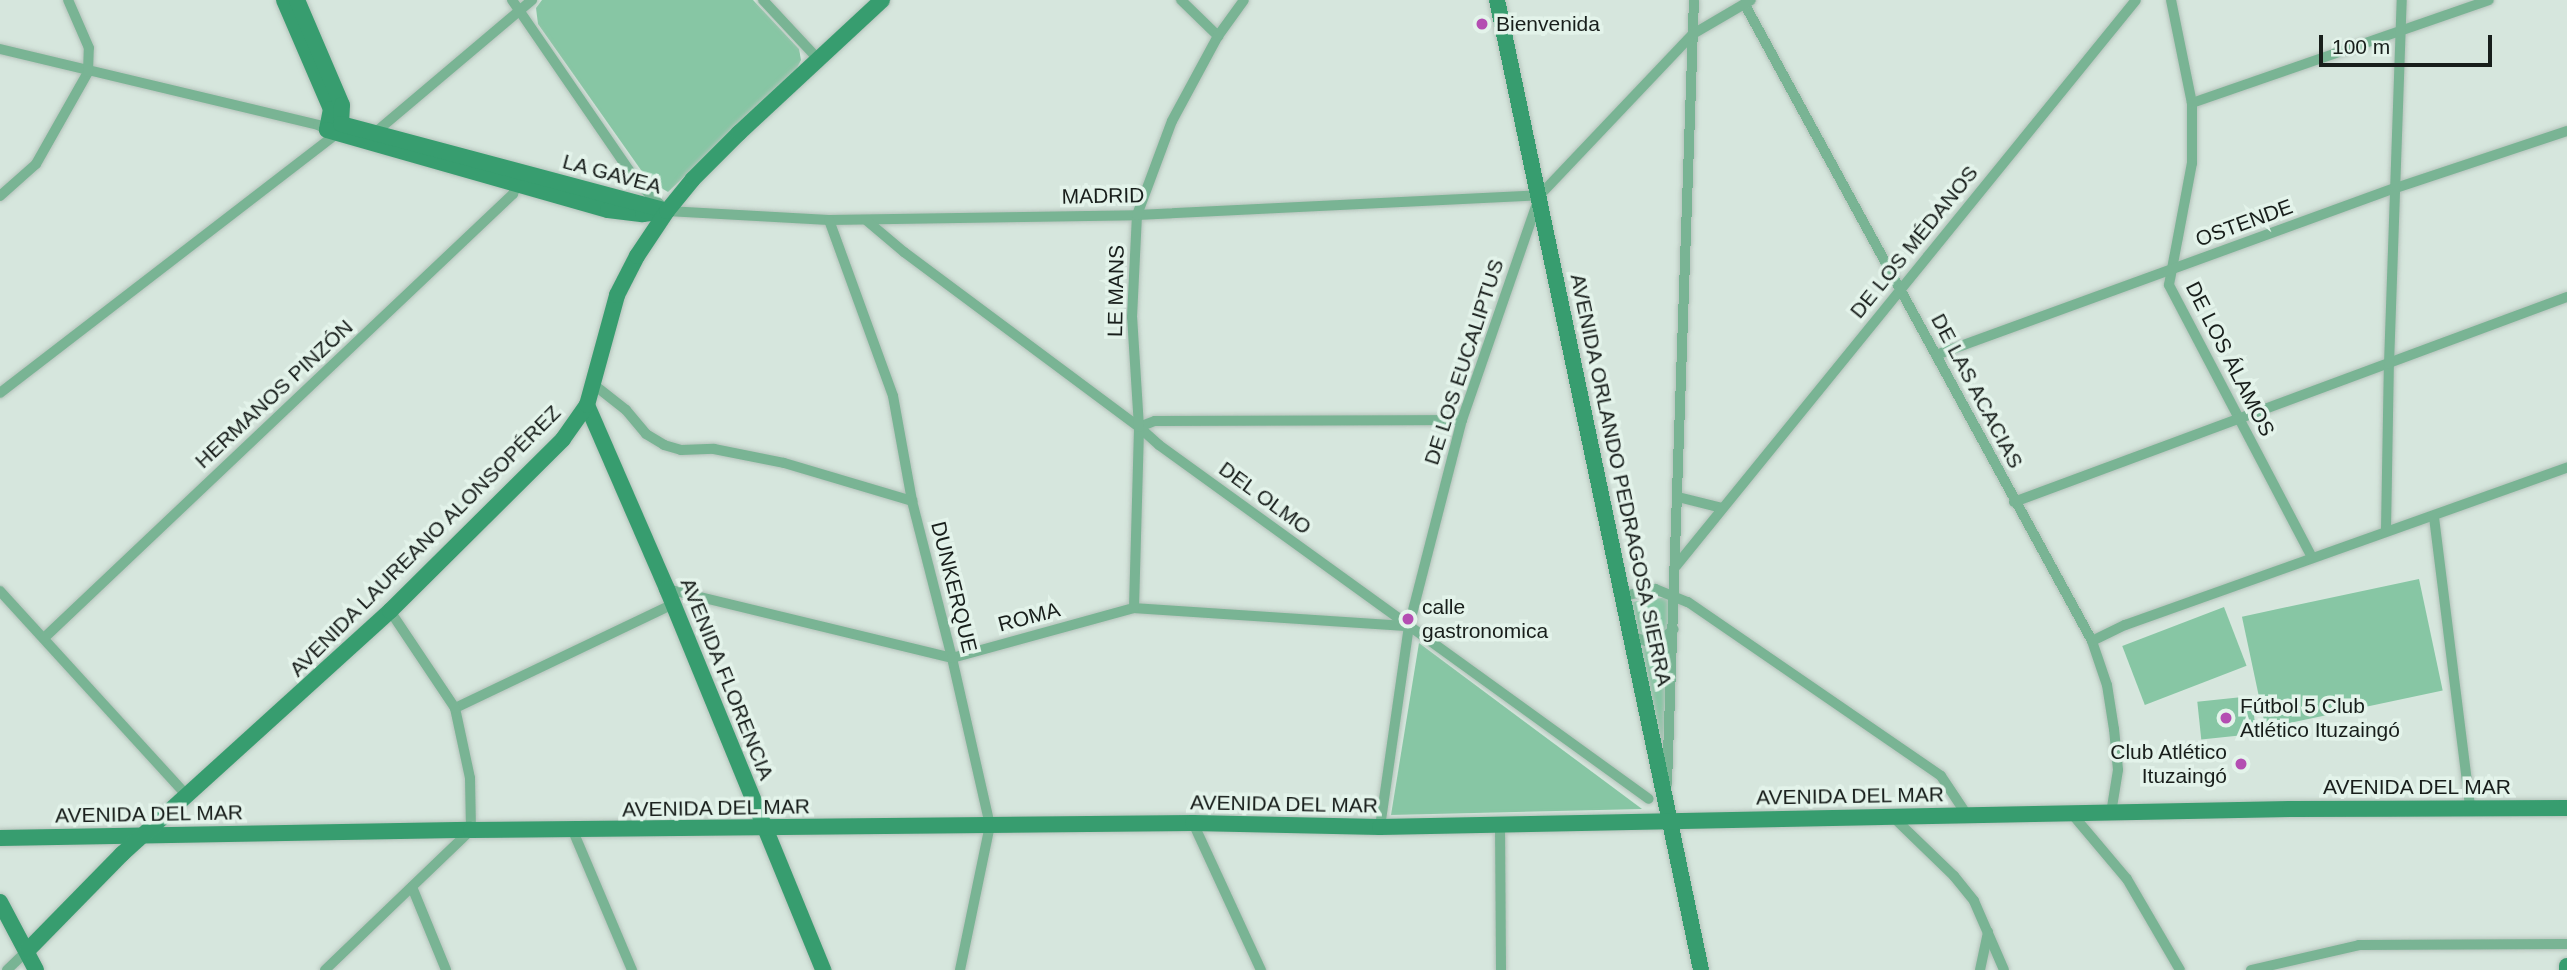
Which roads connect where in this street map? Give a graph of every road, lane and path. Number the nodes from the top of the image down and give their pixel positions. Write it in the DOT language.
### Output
graph roads {
  1 [pos="68,0"];
  2 [pos="284,0"];
  3 [pos="297,0"];
  4 [pos="512,0"];
  5 [pos="532,0"];
  6 [pos="763,0"];
  7 [pos="882,0"];
  8 [pos="1181,0"];
  9 [pos="1244,0"];
  10 [pos="1497,0"];
  11 [pos="1694,0"];
  12 [pos="2136,0"];
  13 [pos="2171,0"];
  14 [pos="2402,0"];
  15 [pos="2489,0"];
  16 [pos="1748,2"];
  17 [pos="518,11"];
  18 [pos="2401,31"];
  19 [pos="1693,34"];
  20 [pos="1218,36"];
  21 [pos="0,49"];
  22 [pos="819,60"];
  23 [pos="88,72"];
  24 [pos="2192,103"];
  25 [pos="330,129"];
  26 [pos="2567,131"];
  27 [pos="371,137"];
  28 [pos="519,179"];
  29 [pos="2396,188"];
  30 [pos="1540,195"];
  31 [pos="0,196"];
  32 [pos="667,211"];
  33 [pos="1137,215"];
  34 [pos="829,220"];
  35 [pos="866,220"];
  36 [pos="2171,270"];
  37 [pos="1900,290"];
  38 [pos="2567,298"];
  39 [pos="1936,355"];
  40 [pos="2389,364"];
  41 [pos="593,384"];
  42 [pos="0,393"];
  43 [pos="587,405"];
  44 [pos="2237,419"];
  45 [pos="1462,420"];
  46 [pos="1139,426"];
  47 [pos="2567,468"];
  48 [pos="1678,497"];
  49 [pos="912,501"];
  50 [pos="2014,502"];
  51 [pos="1722,508"];
  52 [pos="2434,517"];
  53 [pos="2386,530"];
  54 [pos="2312,557"];
  55 [pos="1676,570"];
  56 [pos="1655,589"];
  57 [pos="0,591"];
  58 [pos="670,596"];
  59 [pos="1624,596"];
  60 [pos="1674,596"];
  61 [pos="1134,608"];
  62 [pos="390,611"];
  63 [pos="1409,626"];
  64 [pos="1674,629"];
  65 [pos="1633,637"];
  66 [pos="44,638"];
  67 [pos="2092,641"];
  68 [pos="952,658"];
  69 [pos="455,708"];
  70 [pos="1666,794"];
  71 [pos="187,796"];
  72 [pos="1649,799"];
  73 [pos="2470,807"];
  74 [pos="2567,808"];
  75 [pos="2111,813"];
  76 [pos="2072,814"];
  77 [pos="1967,815"];
  78 [pos="1893,817"];
  79 [pos="1670,821"];
  80 [pos="1193,823"];
  81 [pos="1500,824"];
  82 [pos="990,825"];
  83 [pos="1380,827"];
  84 [pos="765,829"];
  85 [pos="471,830"];
  86 [pos="573,831"];
  87 [pos="143,835"];
  88 [pos="0,838"];
  89 [pos="412,887"];
  90 [pos="0,902"];
  91 [pos="1988,930"];
  92 [pos="2567,944"];
  93 [pos="27,951"];
  94 [pos="7,970"];
  95 [pos="36,970"];
  96 [pos="324,970"];
  97 [pos="446,970"];
  98 [pos="632,970"];
  99 [pos="824,970"];
  100 [pos="960,970"];
  101 [pos="1261,970"];
  102 [pos="1501,970"];
  103 [pos="1701,970"];
  104 [pos="1980,970"];
  105 [pos="2004,970"];
  106 [pos="2180,970"];
  107 [pos="2251,970"];
  1 -- 23 [label="street"];
  2 -- 25 [label="street"];
  3 -- 25 [label="street"];
  4 -- 17 [label="street"];
  5 -- 17 [label="street"];
  6 -- 22 [label="street"];
  7 -- 22 [label="street, AVENIDA LAUREANO ALONSOPÉREZ"];
  8 -- 20 [label="street"];
  9 -- 20 [label="street, LE MANS"];
  10 -- 30 [label="street, AVENIDA ORLANDO PEDRAGOSA SIERRA"];
  11 -- 19 [label="street"];
  12 -- 37 [label="street, DE LOS MÉDANOS"];
  13 -- 24 [label="street, DE LOS ÁLAMOS"];
  14 -- 18 [label="street"];
  15 -- 18 [label="street"];
  16 -- 19 [label="street, DE LOS EUCALIPTUS"];
  16 -- 37 [label="street, DE LAS ACACIAS"];
  17 -- 27 [label="street"];
  17 -- 32 [label="street"];
  18 -- 24 [label="street"];
  18 -- 29 [label="street"];
  19 -- 30 [label="street, DE LOS EUCALIPTUS"];
  19 -- 48 [label="street"];
  20 -- 33 [label="street, LE MANS"];
  21 -- 23 [label="street, LA GAVEA"];
  22 -- 32 [label="street, AVENIDA LAUREANO ALONSOPÉREZ"];
  23 -- 25 [label="street, LA GAVEA"];
  23 -- 31 [label="street"];
  24 -- 36 [label="street, DE LOS ÁLAMOS"];
  25 -- 27 [label="street, LA GAVEA"];
  25 -- 42 [label="street"];
  26 -- 29 [label="street, OSTENDE"];
  27 -- 28 [label="street, LA GAVEA"];
  28 -- 32 [label="street, LA GAVEA"];
  28 -- 66 [label="street, HERMANOS PINZÓN"];
  29 -- 36 [label="street, OSTENDE"];
  29 -- 40 [label="street"];
  30 -- 33 [label="street, MADRID"];
  30 -- 45 [label="street, DE LOS EUCALIPTUS"];
  30 -- 59 [label="street, AVENIDA ORLANDO PEDRAGOSA SIERRA"];
  32 -- 34 [label="street, MADRID"];
  32 -- 41 [label="street, AVENIDA LAUREANO ALONSOPÉREZ"];
  33 -- 35 [label="street, MADRID"];
  33 -- 46 [label="street, LE MANS"];
  34 -- 35 [label="street, MADRID"];
  34 -- 49 [label="street, DUNKERQUE"];
  35 -- 46 [label="street, DEL OLMO"];
  36 -- 39 [label="street, OSTENDE"];
  36 -- 44 [label="street, DE LOS ÁLAMOS"];
  37 -- 39 [label="street, DE LAS ACACIAS"];
  37 -- 51 [label="street, DE LOS MÉDANOS"];
  38 -- 40 [label="street"];
  39 -- 50 [label="street, DE LAS ACACIAS"];
  40 -- 44 [label="street"];
  40 -- 53 [label="street"];
  41 -- 43 [label="street, AVENIDA LAUREANO ALONSOPÉREZ"];
  41 -- 49 [label="street"];
  43 -- 58 [label="street, AVENIDA FLORENCIA"];
  43 -- 62 [label="street, AVENIDA LAUREANO ALONSOPÉREZ"];
  44 -- 50 [label="street"];
  44 -- 54 [label="street, DE LOS ÁLAMOS"];
  45 -- 46 [label="street"];
  45 -- 63 [label="street, DE LOS EUCALIPTUS"];
  46 -- 61 [label="street, LE MANS"];
  46 -- 63 [label="street, DEL OLMO"];
  47 -- 52 [label="street"];
  48 -- 51 [label="street"];
  48 -- 55 [label="street"];
  49 -- 68 [label="street, DUNKERQUE"];
  50 -- 67 [label="street, DE LAS ACACIAS"];
  51 -- 55 [label="street, DE LOS MÉDANOS"];
  52 -- 53 [label="street"];
  52 -- 73 [label="street"];
  53 -- 54 [label="street"];
  54 -- 67 [label="street"];
  55 -- 56 [label="street, DE LOS MÉDANOS"];
  55 -- 60 [label="street"];
  56 -- 59 [label="street"];
  56 -- 60 [label="street"];
  57 -- 66 [label="street"];
  58 -- 68 [label="street, ROMA"];
  58 -- 69 [label="street"];
  58 -- 84 [label="street, AVENIDA FLORENCIA"];
  59 -- 65 [label="street, AVENIDA ORLANDO PEDRAGOSA SIERRA"];
  60 -- 64 [label="street"];
  60 -- 77 [label="street"];
  61 -- 63 [label="street, ROMA"];
  61 -- 68 [label="street, ROMA"];
  62 -- 69 [label="street"];
  62 -- 71 [label="street, AVENIDA LAUREANO ALONSOPÉREZ"];
  63 -- 72 [label="street, DEL OLMO"];
  63 -- 83 [label="street, DE LOS EUCALIPTUS"];
  64 -- 65 [label="street"];
  64 -- 70 [label="street"];
  65 -- 70 [label="street, AVENIDA ORLANDO PEDRAGOSA SIERRA"];
  66 -- 71 [label="street"];
  67 -- 75 [label="street, DE LAS ACACIAS"];
  68 -- 82 [label="street, DUNKERQUE"];
  69 -- 85 [label="street"];
  70 -- 79 [label="street, AVENIDA ORLANDO PEDRAGOSA SIERRA"];
  71 -- 87 [label="street, AVENIDA LAUREANO ALONSOPÉREZ"];
  73 -- 74 [label="street, AVENIDA DEL MAR"];
  73 -- 75 [label="street, AVENIDA DEL MAR"];
  75 -- 76 [label="street, AVENIDA DEL MAR"];
  76 -- 77 [label="street, AVENIDA DEL MAR"];
  76 -- 106 [label="street"];
  77 -- 78 [label="street, AVENIDA DEL MAR"];
  78 -- 79 [label="street, AVENIDA DEL MAR"];
  78 -- 91 [label="street"];
  79 -- 81 [label="street, AVENIDA DEL MAR"];
  79 -- 103 [label="street, AVENIDA ORLANDO PEDRAGOSA SIERRA"];
  80 -- 82 [label="street, AVENIDA DEL MAR"];
  80 -- 83 [label="street, AVENIDA DEL MAR"];
  80 -- 101 [label="street"];
  81 -- 83 [label="street, AVENIDA DEL MAR"];
  81 -- 102 [label="street"];
  82 -- 84 [label="street, AVENIDA DEL MAR"];
  82 -- 100 [label="street, DUNKERQUE"];
  84 -- 86 [label="street, AVENIDA DEL MAR"];
  84 -- 99 [label="street, AVENIDA FLORENCIA"];
  85 -- 86 [label="street, AVENIDA DEL MAR"];
  85 -- 87 [label="street, AVENIDA DEL MAR"];
  85 -- 89 [label="street"];
  86 -- 98 [label="street"];
  87 -- 88 [label="street, AVENIDA DEL MAR"];
  87 -- 93 [label="street, AVENIDA LAUREANO ALONSOPÉREZ"];
  89 -- 96 [label="street"];
  89 -- 97 [label="street"];
  90 -- 93 [label="street"];
  91 -- 104 [label="street"];
  91 -- 105 [label="street"];
  92 -- 107 [label="street"];
  93 -- 94 [label="street, AVENIDA LAUREANO ALONSOPÉREZ"];
  93 -- 95 [label="street"];
}
